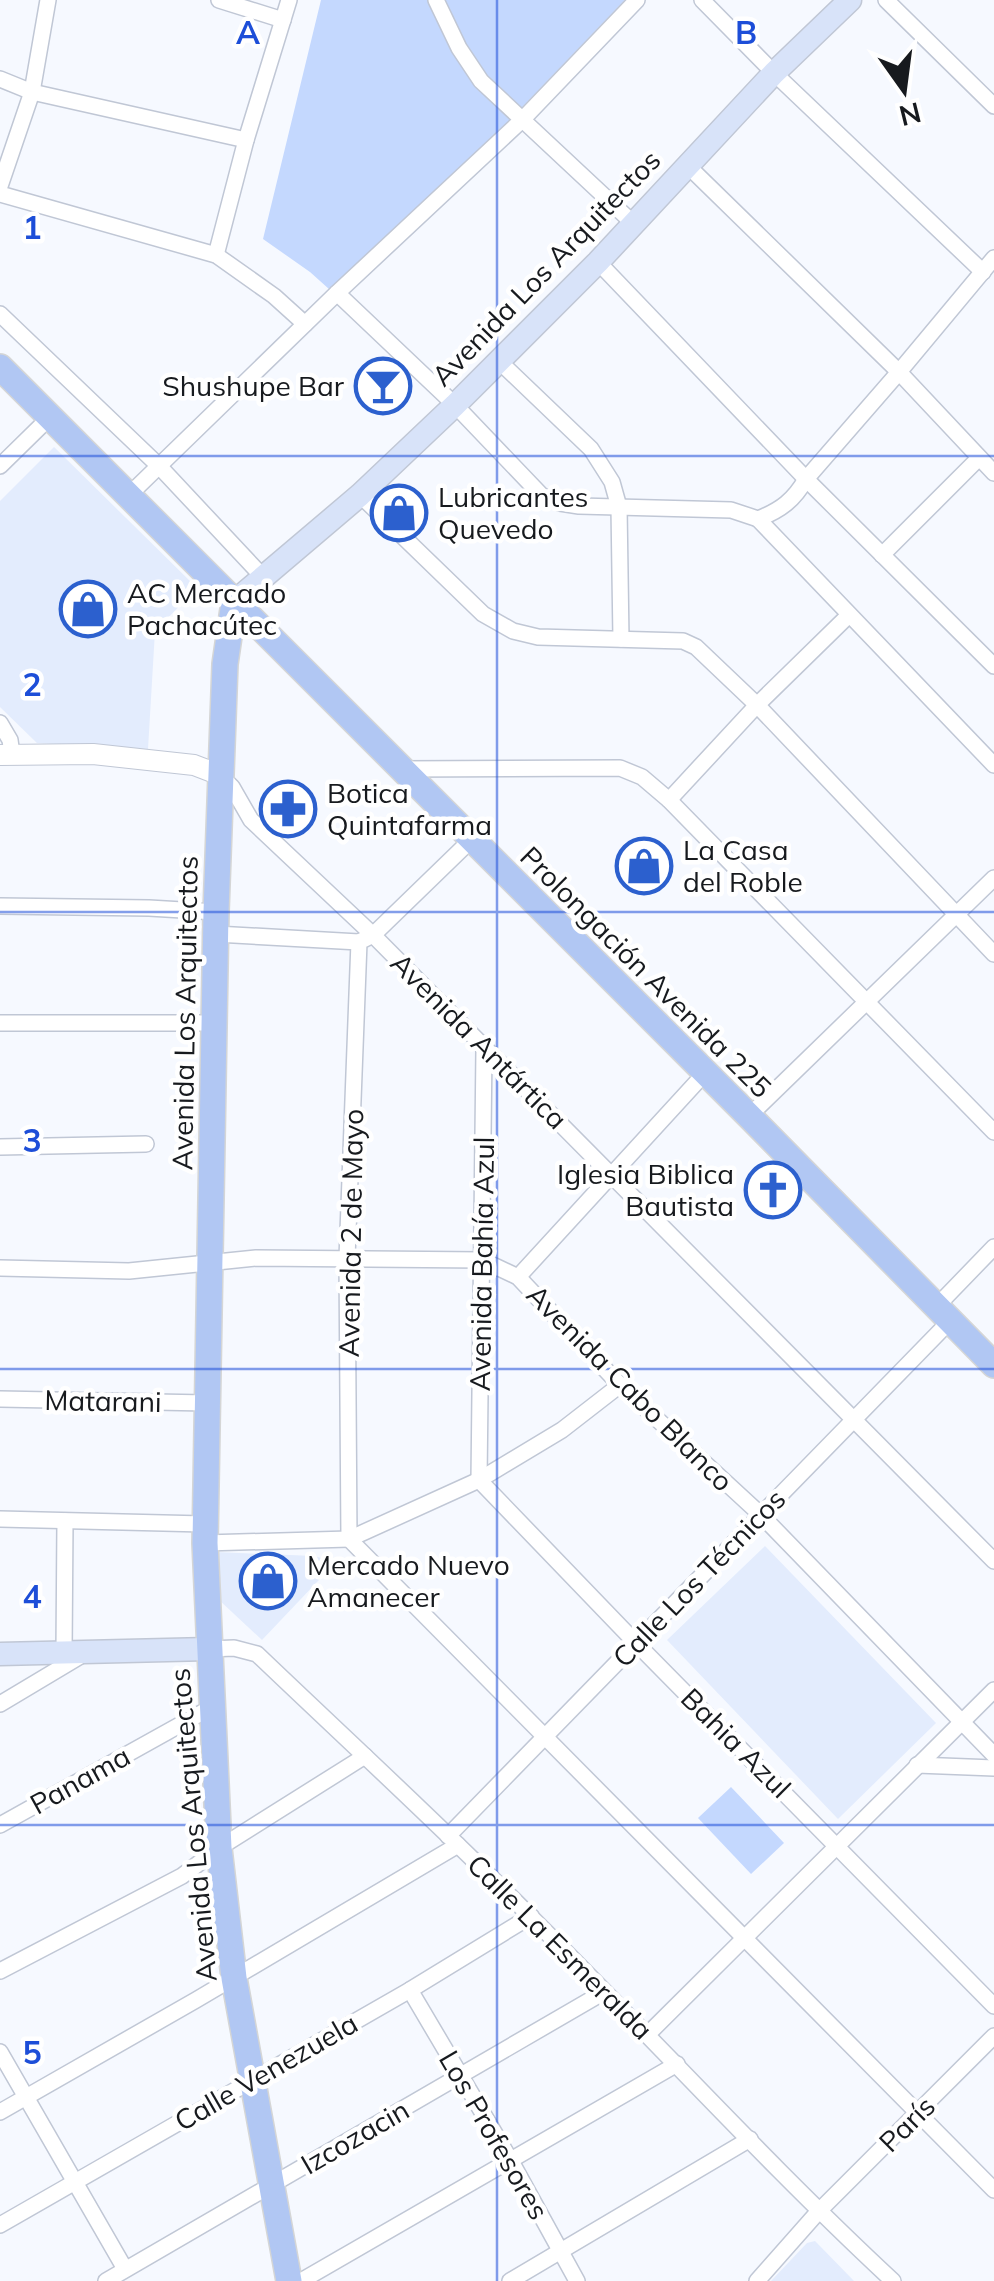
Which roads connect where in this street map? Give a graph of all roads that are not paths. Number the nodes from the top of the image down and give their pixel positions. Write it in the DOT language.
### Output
graph roads {
  1 [pos="48,0"];
  2 [pos="219,0"];
  3 [pos="289,0"];
  4 [pos="436,0"];
  5 [pos="637,0"];
  6 [pos="702,0"];
  7 [pos="850,0"];
  8 [pos="886,0"];
  9 [pos="283,20"];
  10 [pos="774,74"];
  11 [pos="0,79"];
  12 [pos="32,92"];
  13 [pos="994,106"];
  14 [pos="522,120"];
  15 [pos="246,140"];
  16 [pos="688,166"];
  17 [pos="0,186"];
  18 [pos="0,194"];
  19 [pos="634,224"];
  20 [pos="216,256"];
  21 [pos="994,258"];
  22 [pos="598,262"];
  23 [pos="983,272"];
  24 [pos="337,292"];
  25 [pos="0,314"];
  26 [pos="305,324"];
  27 [pos="499,361"];
  28 [pos="0,367"];
  29 [pos="900,372"];
  30 [pos="455,406"];
  31 [pos="50,417"];
  32 [pos="978,458"];
  33 [pos="0,466"];
  34 [pos="158,466"];
  35 [pos="994,473"];
  36 [pos="806,478"];
  37 [pos="360,494"];
  38 [pos="128,496"];
  39 [pos="619,507"];
  40 [pos="758,519"];
  41 [pos="882,555"];
  42 [pos="263,577"];
  43 [pos="234,602"];
  44 [pos="850,616"];
  45 [pos="621,639"];
  46 [pos="994,666"];
  47 [pos="757,705"];
  48 [pos="0,723"];
  49 [pos="6,754"];
  50 [pos="994,764"];
  51 [pos="402,770"];
  52 [pos="220,775"];
  53 [pos="669,800"];
  54 [pos="472,840"];
  55 [pos="994,878"];
  56 [pos="0,906"];
  57 [pos="956,914"];
  58 [pos="216,923"];
  59 [pos="366,939"];
  60 [pos="994,954"];
  61 [pos="866,1003"];
  62 [pos="0,1022"];
  63 [pos="214,1023"];
  64 [pos="484,1048"];
  65 [pos="705,1073"];
  66 [pos="749,1116"];
  67 [pos="994,1132"];
  68 [pos="146,1144"];
  69 [pos="0,1147"];
  70 [pos="612,1174"];
  71 [pos="994,1247"];
  72 [pos="348,1258"];
  73 [pos="482,1260"];
  74 [pos="210,1261"];
  75 [pos="0,1268"];
  76 [pos="518,1277"];
  77 [pos="943,1315"];
  78 [pos="994,1365"];
  79 [pos="620,1385"];
  80 [pos="0,1399"];
  81 [pos="207,1403"];
  82 [pos="854,1420"];
  83 [pos="479,1480"];
  84 [pos="760,1515"];
  85 [pos="0,1519"];
  86 [pos="65,1521"];
  87 [pos="205,1534"];
  88 [pos="349,1539"];
  89 [pos="994,1561"];
  90 [pos="636,1643"];
  91 [pos="208,1648"];
  92 [pos="75,1653"];
  93 [pos="0,1654"];
  94 [pos="994,1690"];
  95 [pos="0,1704"];
  96 [pos="212,1707"];
  97 [pos="960,1722"];
  98 [pos="545,1736"];
  99 [pos="365,1756"];
  100 [pos="994,1756"];
  101 [pos="917,1765"];
  102 [pos="994,1768"];
  103 [pos="0,1824"];
  104 [pos="453,1840"];
  105 [pos="837,1846"];
  106 [pos="220,1848"];
  107 [pos="530,1916"];
  108 [pos="745,1939"];
  109 [pos="0,1971"];
  110 [pos="234,1978"];
  111 [pos="410,1990"];
  112 [pos="604,1992"];
  113 [pos="994,2006"];
  114 [pos="648,2034"];
  115 [pos="994,2036"];
  116 [pos="0,2052"];
  117 [pos="677,2064"];
  118 [pos="460,2076"];
  119 [pos="252,2080"];
  120 [pos="25,2098"];
  121 [pos="0,2112"];
  122 [pos="918,2114"];
  123 [pos="750,2139"];
  124 [pos="510,2161"];
  125 [pos="75,2182"];
  126 [pos="272,2186"];
  127 [pos="994,2190"];
  128 [pos="818,2212"];
  129 [pos="0,2225"];
  130 [pos="561,2251"];
  131 [pos="126,2270"];
  132 [pos="106,2281"];
  133 [pos="289,2281"];
  134 [pos="301,2281"];
  135 [pos="510,2281"];
  136 [pos="577,2281"];
  137 [pos="757,2281"];
  138 [pos="892,2281"];
  1 -- 12 [label="street"];
  2 -- 9 [label="street"];
  3 -- 9 [label="street"];
  4 -- 14 [label="street"];
  5 -- 14 [label="street"];
  6 -- 10 [label="street"];
  7 -- 10 [label="main road, Avenida Los Arquitectos"];
  8 -- 13 [label="street"];
  9 -- 15 [label="street"];
  10 -- 16 [label="main road, Avenida Los Arquitectos"];
  10 -- 23 [label="street"];
  11 -- 12 [label="street"];
  12 -- 15 [label="street"];
  12 -- 17 [label="street"];
  14 -- 19 [label="street"];
  14 -- 24 [label="street"];
  15 -- 20 [label="street"];
  16 -- 19 [label="main road, Avenida Los Arquitectos"];
  16 -- 29 [label="street"];
  18 -- 20 [label="street"];
  19 -- 22 [label="main road, Avenida Los Arquitectos"];
  20 -- 26 [label="street"];
  21 -- 23 [label="street"];
  22 -- 27 [label="main road, Avenida Los Arquitectos"];
  22 -- 36 [label="street"];
  23 -- 29 [label="street"];
  24 -- 26 [label="street"];
  24 -- 30 [label="street"];
  25 -- 34 [label="street"];
  26 -- 34 [label="street"];
  27 -- 30 [label="main road, Avenida Los Arquitectos"];
  27 -- 39 [label="street"];
  28 -- 31 [label="main road, Prolongación Avenida 225"];
  29 -- 32 [label="street"];
  29 -- 36 [label="street"];
  30 -- 37 [label="main road, Avenida Los Arquitectos"];
  30 -- 39 [label="street"];
  31 -- 33 [label="street"];
  31 -- 38 [label="main road, Prolongación Avenida 225"];
  32 -- 35 [label="street"];
  32 -- 41 [label="street"];
  34 -- 38 [label="street"];
  34 -- 42 [label="street"];
  36 -- 40 [label="street"];
  36 -- 41 [label="street"];
  37 -- 42 [label="main road, Avenida Los Arquitectos"];
  37 -- 45 [label="street"];
  38 -- 43 [label="main road, Prolongación Avenida 225"];
  39 -- 40 [label="street"];
  39 -- 45 [label="street"];
  40 -- 44 [label="street"];
  41 -- 46 [label="street"];
  42 -- 43 [label="main road, Avenida Los Arquitectos"];
  43 -- 51 [label="main road, Prolongación Avenida 225"];
  43 -- 52 [label="main road, Avenida Los Arquitectos"];
  44 -- 47 [label="street"];
  44 -- 50 [label="street"];
  45 -- 47 [label="street"];
  47 -- 53 [label="street"];
  47 -- 57 [label="street"];
  48 -- 49 [label="street"];
  49 -- 52 [label="street"];
  51 -- 53 [label="street"];
  51 -- 54 [label="main road, Prolongación Avenida 225"];
  52 -- 58 [label="main road, Avenida Los Arquitectos"];
  52 -- 59 [label="street, Avenida Antártica"];
  53 -- 61 [label="street"];
  54 -- 59 [label="street"];
  54 -- 65 [label="main road, Prolongación Avenida 225"];
  55 -- 57 [label="street"];
  56 -- 58 [label="street"];
  57 -- 60 [label="street"];
  57 -- 61 [label="street"];
  58 -- 59 [label="street"];
  58 -- 63 [label="main road, Avenida Los Arquitectos"];
  59 -- 64 [label="street, Avenida Antártica"];
  59 -- 72 [label="street, Avenida 2 de Mayo"];
  61 -- 66 [label="street"];
  61 -- 67 [label="street"];
  62 -- 63 [label="street"];
  63 -- 74 [label="main road, Avenida Los Arquitectos"];
  64 -- 70 [label="street, Avenida Antártica"];
  64 -- 73 [label="street, Avenida Bahía Azul"];
  65 -- 66 [label="main road, Prolongación Avenida 225"];
  65 -- 70 [label="street"];
  66 -- 77 [label="main road, Prolongación Avenida 225"];
  68 -- 69 [label="street"];
  70 -- 76 [label="street"];
  70 -- 82 [label="street, Avenida Antártica"];
  71 -- 77 [label="street, Calle Los Técnicos"];
  72 -- 73 [label="street"];
  72 -- 74 [label="street"];
  72 -- 88 [label="street, Avenida 2 de Mayo"];
  73 -- 76 [label="street"];
  73 -- 83 [label="street, Avenida Bahía Azul"];
  74 -- 75 [label="street"];
  74 -- 81 [label="main road, Avenida Los Arquitectos"];
  76 -- 79 [label="street, Avenida Cabo Blanco"];
  77 -- 78 [label="main road, Prolongación Avenida 225"];
  77 -- 82 [label="street, Calle Los Técnicos"];
  79 -- 83 [label="street"];
  79 -- 84 [label="street, Avenida Cabo Blanco"];
  80 -- 81 [label="street, Matarani"];
  81 -- 87 [label="main road, Avenida Los Arquitectos"];
  82 -- 84 [label="street, Calle Los Técnicos"];
  82 -- 89 [label="street, Avenida Antártica"];
  83 -- 88 [label="street"];
  83 -- 90 [label="street, Bahia Azul"];
  84 -- 90 [label="street, Calle Los Técnicos"];
  84 -- 97 [label="street, Avenida Cabo Blanco"];
  85 -- 86 [label="street"];
  86 -- 87 [label="street"];
  86 -- 92 [label="street"];
  87 -- 88 [label="street"];
  87 -- 91 [label="main road, Avenida Los Arquitectos"];
  88 -- 98 [label="street"];
  90 -- 98 [label="street, Calle Los Técnicos"];
  90 -- 105 [label="street, Bahia Azul"];
  91 -- 92 [label="main road"];
  91 -- 96 [label="main road, Avenida Los Arquitectos"];
  91 -- 99 [label="street, Calle La Esmeralda"];
  92 -- 93 [label="main road"];
  92 -- 95 [label="street"];
  94 -- 97 [label="street"];
  96 -- 103 [label="street, Panama"];
  96 -- 106 [label="main road, Avenida Los Arquitectos"];
  97 -- 100 [label="street, Avenida Cabo Blanco"];
  97 -- 101 [label="street"];
  98 -- 104 [label="street, Calle Los Técnicos"];
  98 -- 108 [label="street"];
  99 -- 104 [label="street, Calle La Esmeralda"];
  99 -- 106 [label="street"];
  101 -- 102 [label="street"];
  101 -- 105 [label="street"];
  104 -- 107 [label="street, Calle La Esmeralda"];
  104 -- 110 [label="street, Calle Los Técnicos"];
  105 -- 108 [label="street"];
  105 -- 113 [label="street, Bahia Azul"];
  106 -- 109 [label="street"];
  106 -- 110 [label="main road, Avenida Los Arquitectos"];
  107 -- 111 [label="street, Calle Venezuela"];
  107 -- 112 [label="street, Calle La Esmeralda"];
  108 -- 114 [label="street"];
  108 -- 122 [label="street"];
  110 -- 119 [label="main road, Avenida Los Arquitectos"];
  110 -- 120 [label="street, Calle Los Técnicos"];
  111 -- 118 [label="street, Los Profesores"];
  111 -- 119 [label="street, Calle Venezuela"];
  112 -- 114 [label="street, Calle La Esmeralda"];
  112 -- 118 [label="street, Izcozacin"];
  114 -- 117 [label="street, Calle La Esmeralda"];
  115 -- 122 [label="street, París"];
  116 -- 120 [label="street"];
  117 -- 123 [label="street, Calle La Esmeralda"];
  117 -- 124 [label="street"];
  118 -- 124 [label="street, Los Profesores"];
  118 -- 126 [label="street, Izcozacin"];
  119 -- 125 [label="street, Calle Venezuela"];
  119 -- 126 [label="main road, Avenida Los Arquitectos"];
  120 -- 121 [label="street, Calle Los Técnicos"];
  120 -- 125 [label="street"];
  122 -- 127 [label="street"];
  122 -- 128 [label="street, París"];
  123 -- 128 [label="street, Calle La Esmeralda"];
  123 -- 130 [label="street"];
  124 -- 130 [label="street, Los Profesores"];
  124 -- 134 [label="street"];
  125 -- 129 [label="street, Calle Venezuela"];
  125 -- 131 [label="street"];
  126 -- 131 [label="street, Izcozacin"];
  126 -- 133 [label="main road, Avenida Los Arquitectos"];
  128 -- 137 [label="street, París"];
  128 -- 138 [label="street, Calle La Esmeralda"];
  130 -- 135 [label="street"];
  130 -- 136 [label="street, Los Profesores"];
  131 -- 132 [label="street, Izcozacin"];
}
